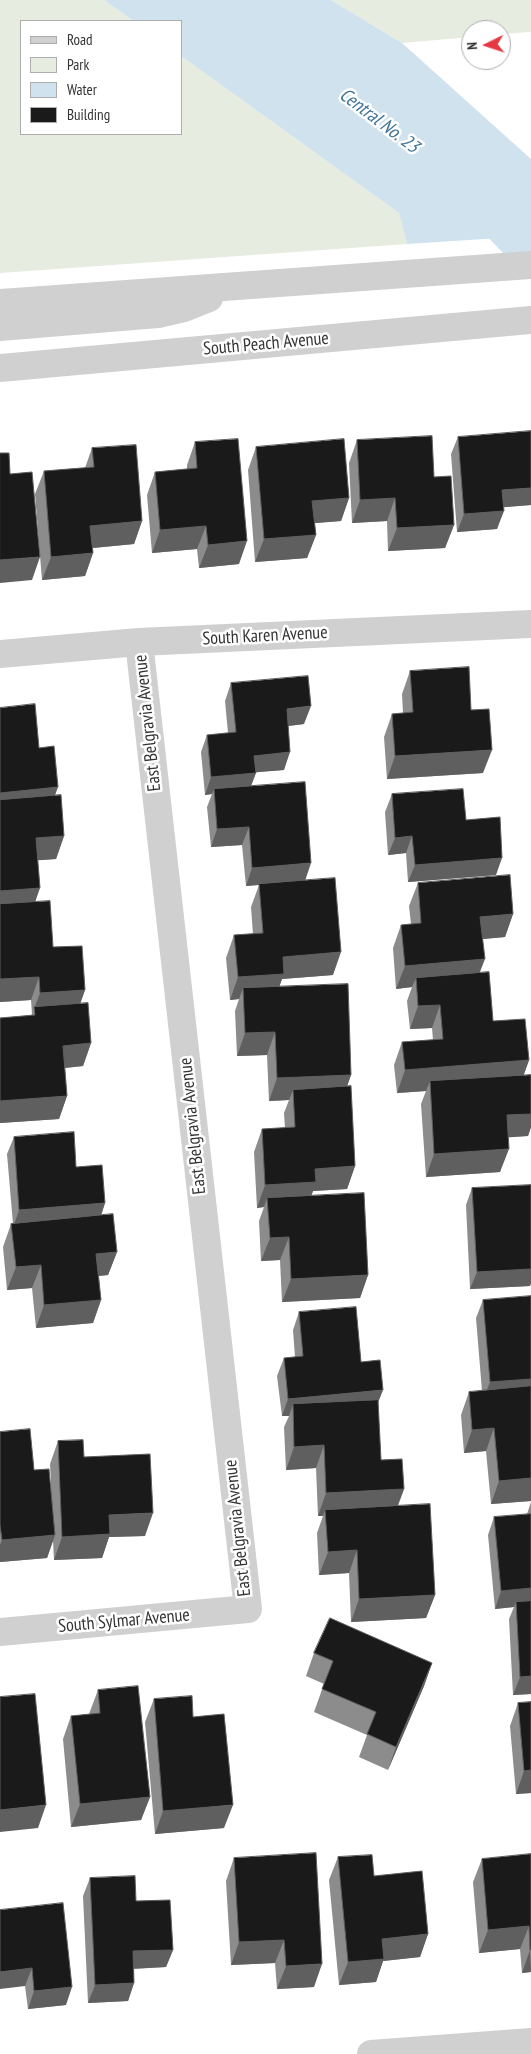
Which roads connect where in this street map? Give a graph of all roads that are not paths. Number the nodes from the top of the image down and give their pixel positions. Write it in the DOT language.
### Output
graph roads {
  1 [pos="531,265"];
  2 [pos="236,287"];
  3 [pos="0,303"];
  4 [pos="531,320"];
  5 [pos="0,327"];
  6 [pos="0,368"];
  7 [pos="531,624"];
  8 [pos="139,642"];
  9 [pos="0,654"];
  10 [pos="248,1609"];
  11 [pos="0,1632"];
  12 [pos="531,2042"];
  13 [pos="371,2054"];
  1 -- 2 [label="street"];
  2 -- 3 [label="street"];
  2 -- 5 [label="street"];
  4 -- 6 [label="street, South Peach Avenue"];
  7 -- 8 [label="street, South Karen Avenue"];
  8 -- 9 [label="street, South Karen Avenue"];
  8 -- 10 [label="street, East Belgravia Avenue"];
  10 -- 11 [label="street, South Sylmar Avenue"];
  12 -- 13 [label="street"];
}
